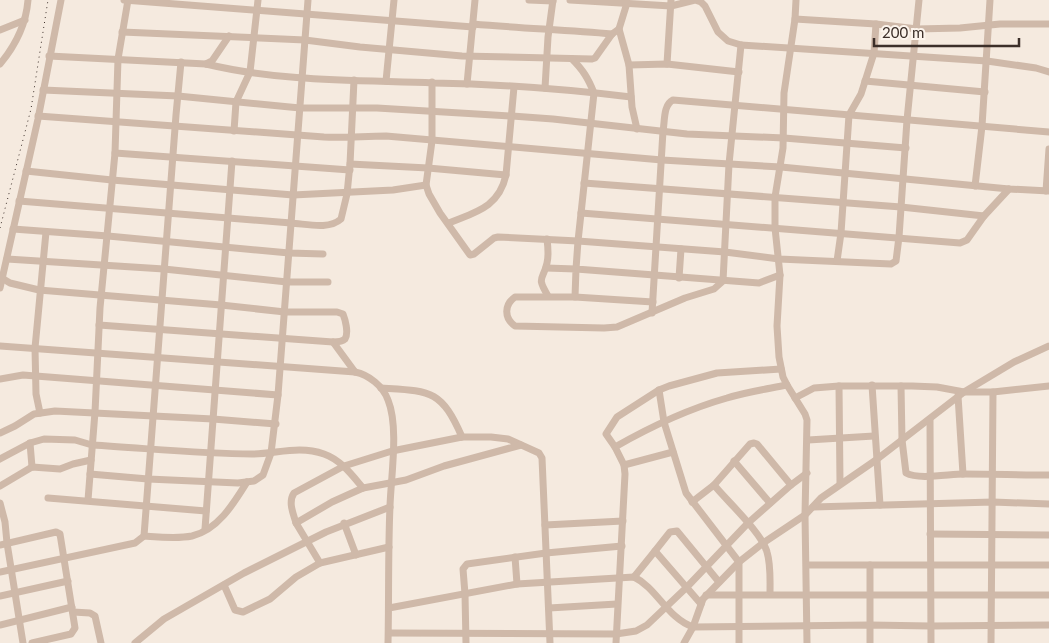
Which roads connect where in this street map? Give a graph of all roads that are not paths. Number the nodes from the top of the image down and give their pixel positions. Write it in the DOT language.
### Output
graph roads {
  1 [pos="28,0"];
  2 [pos="61,0"];
  3 [pos="123,0"];
  4 [pos="128,0"];
  5 [pos="258,0"];
  6 [pos="308,0"];
  7 [pos="394,0"];
  8 [pos="475,0"];
  9 [pos="529,0"];
  10 [pos="570,0"];
  11 [pos="796,0"];
  12 [pos="919,0"];
  13 [pos="990,0"];
  14 [pos="553,1"];
  15 [pos="630,2"];
  16 [pos="671,3"];
  17 [pos="257,10"];
  18 [pos="307,13"];
  19 [pos="794,19"];
  20 [pos="25,20"];
  21 [pos="392,20"];
  22 [pos="876,24"];
  23 [pos="988,24"];
  24 [pos="1049,24"];
  25 [pos="473,25"];
  26 [pos="549,28"];
  27 [pos="618,29"];
  28 [pos="917,29"];
  29 [pos="0,30"];
  30 [pos="122,32"];
  31 [pos="612,34"];
  32 [pos="229,36"];
  33 [pos="253,37"];
  34 [pos="305,40"];
  35 [pos="741,45"];
  36 [pos="791,48"];
  37 [pos="390,49"];
  38 [pos="874,53"];
  39 [pos="470,55"];
  40 [pos="49,56"];
  41 [pos="914,56"];
  42 [pos="547,57"];
  43 [pos="118,59"];
  44 [pos="572,59"];
  45 [pos="987,61"];
  46 [pos="181,62"];
  47 [pos="0,64"];
  48 [pos="206,64"];
  49 [pos="667,64"];
  50 [pos="629,65"];
  51 [pos="250,72"];
  52 [pos="739,72"];
  53 [pos="1049,72"];
  54 [pos="302,79"];
  55 [pos="354,80"];
  56 [pos="386,81"];
  57 [pos="865,81"];
  58 [pos="432,82"];
  59 [pos="467,84"];
  60 [pos="911,84"];
  61 [pos="514,87"];
  62 [pos="545,88"];
  63 [pos="43,90"];
  64 [pos="984,92"];
  65 [pos="117,93"];
  66 [pos="594,93"];
  67 [pos="178,96"];
  68 [pos="631,97"];
  69 [pos="236,102"];
  70 [pos="735,104"];
  71 [pos="353,107"];
  72 [pos="300,108"];
  73 [pos="783,109"];
  74 [pos="432,112"];
  75 [pos="849,115"];
  76 [pos="38,116"];
  77 [pos="512,116"];
  78 [pos="907,120"];
  79 [pos="116,122"];
  80 [pos="590,124"];
  81 [pos="982,126"];
  82 [pos="175,127"];
  83 [pos="638,129"];
  84 [pos="234,131"];
  85 [pos="663,131"];
  86 [pos="1049,132"];
  87 [pos="298,135"];
  88 [pos="732,136"];
  89 [pos="351,138"];
  90 [pos="784,138"];
  91 [pos="432,141"];
  92 [pos="847,144"];
  93 [pos="509,147"];
  94 [pos="906,148"];
  95 [pos="1049,149"];
  96 [pos="115,153"];
  97 [pos="587,153"];
  98 [pos="173,157"];
  99 [pos="232,160"];
  100 [pos="662,160"];
  101 [pos="729,164"];
  102 [pos="296,165"];
  103 [pos="350,167"];
  104 [pos="781,167"];
  105 [pos="428,168"];
  106 [pos="26,171"];
  107 [pos="845,173"];
  108 [pos="506,175"];
  109 [pos="904,178"];
  110 [pos="112,180"];
  111 [pos="584,183"];
  112 [pos="426,185"];
  113 [pos="171,186"];
  114 [pos="975,186"];
  115 [pos="660,189"];
  116 [pos="1009,189"];
  117 [pos="230,190"];
  118 [pos="1047,191"];
  119 [pos="728,193"];
  120 [pos="347,194"];
  121 [pos="293,195"];
  122 [pos="775,197"];
  123 [pos="19,201"];
  124 [pos="843,203"];
  125 [pos="901,207"];
  126 [pos="110,208"];
  127 [pos="580,212"];
  128 [pos="169,214"];
  129 [pos="984,216"];
  130 [pos="227,219"];
  131 [pos="658,219"];
  132 [pos="291,223"];
  133 [pos="448,223"];
  134 [pos="726,225"];
  135 [pos="775,228"];
  136 [pos="13,229"];
  137 [pos="46,232"];
  138 [pos="841,233"];
  139 [pos="108,236"];
  140 [pos="899,238"];
  141 [pos="547,239"];
  142 [pos="167,241"];
  143 [pos="578,241"];
  144 [pos="225,247"];
  145 [pos="655,247"];
  146 [pos="681,249"];
  147 [pos="289,252"];
  148 [pos="725,252"];
  149 [pos="323,254"];
  150 [pos="7,259"];
  151 [pos="779,259"];
  152 [pos="42,260"];
  153 [pos="837,261"];
  154 [pos="104,265"];
  155 [pos="546,268"];
  156 [pos="164,269"];
  157 [pos="576,270"];
  158 [pos="223,275"];
  159 [pos="654,276"];
  160 [pos="780,276"];
  161 [pos="1,278"];
  162 [pos="679,278"];
  163 [pos="723,281"];
  164 [pos="287,282"];
  165 [pos="328,282"];
  166 [pos="0,288"];
  167 [pos="39,290"];
  168 [pos="101,296"];
  169 [pos="548,296"];
  170 [pos="575,297"];
  171 [pos="162,301"];
  172 [pos="653,302"];
  173 [pos="221,305"];
  174 [pos="285,312"];
  175 [pos="652,312"];
  176 [pos="99,325"];
  177 [pos="159,329"];
  178 [pos="219,333"];
  179 [pos="282,340"];
  180 [pos="333,342"];
  181 [pos="0,346"];
  182 [pos="1049,346"];
  183 [pos="35,348"];
  184 [pos="97,354"];
  185 [pos="157,358"];
  186 [pos="217,362"];
  187 [pos="280,367"];
  188 [pos="781,369"];
  189 [pos="355,372"];
  190 [pos="35,376"];
  191 [pos="0,379"];
  192 [pos="96,381"];
  193 [pos="787,385"];
  194 [pos="872,385"];
  195 [pos="155,386"];
  196 [pos="839,386"];
  197 [pos="901,386"];
  198 [pos="1049,386"];
  199 [pos="381,388"];
  200 [pos="659,390"];
  201 [pos="215,391"];
  202 [pos="994,392"];
  203 [pos="961,394"];
  204 [pos="278,395"];
  205 [pos="795,398"];
  206 [pos="95,412"];
  207 [pos="40,413"];
  208 [pos="152,416"];
  209 [pos="213,419"];
  210 [pos="930,419"];
  211 [pos="664,422"];
  212 [pos="276,424"];
  213 [pos="0,433"];
  214 [pos="874,436"];
  215 [pos="462,437"];
  216 [pos="839,439"];
  217 [pos="808,440"];
  218 [pos="902,440"];
  219 [pos="30,443"];
  220 [pos="92,445"];
  221 [pos="521,445"];
  222 [pos="615,447"];
  223 [pos="150,448"];
  224 [pos="392,451"];
  225 [pos="211,452"];
  226 [pos="673,452"];
  227 [pos="271,453"];
  228 [pos="0,459"];
  229 [pos="91,460"];
  230 [pos="876,460"];
  231 [pos="734,461"];
  232 [pos="624,465"];
  233 [pos="344,466"];
  234 [pos="32,468"];
  235 [pos="90,474"];
  236 [pos="807,474"];
  237 [pos="963,474"];
  238 [pos="1049,474"];
  239 [pos="993,475"];
  240 [pos="930,476"];
  241 [pos="148,479"];
  242 [pos="209,482"];
  243 [pos="246,482"];
  244 [pos="840,483"];
  245 [pos="391,484"];
  246 [pos="714,485"];
  247 [pos="791,485"];
  248 [pos="0,486"];
  249 [pos="363,488"];
  250 [pos="48,498"];
  251 [pos="88,500"];
  252 [pos="692,502"];
  253 [pos="770,502"];
  254 [pos="992,502"];
  255 [pos="930,504"];
  256 [pos="1049,504"];
  257 [pos="880,505"];
  258 [pos="390,506"];
  259 [pos="0,507"];
  260 [pos="146,507"];
  261 [pos="813,507"];
  262 [pos="206,511"];
  263 [pos="805,515"];
  264 [pos="623,521"];
  265 [pos="748,523"];
  266 [pos="296,524"];
  267 [pos="344,524"];
  268 [pos="545,525"];
  269 [pos="205,529"];
  270 [pos="930,534"];
  271 [pos="992,534"];
  272 [pos="1049,535"];
  273 [pos="144,536"];
  274 [pos="306,542"];
  275 [pos="764,543"];
  276 [pos="3,544"];
  277 [pos="727,545"];
  278 [pos="622,546"];
  279 [pos="390,548"];
  280 [pos="654,551"];
  281 [pos="546,553"];
  282 [pos="356,555"];
  283 [pos="515,557"];
  284 [pos="64,558"];
  285 [pos="739,562"];
  286 [pos="320,563"];
  287 [pos="806,565"];
  288 [pos="870,565"];
  289 [pos="931,565"];
  290 [pos="992,565"];
  291 [pos="1049,565"];
  292 [pos="706,566"];
  293 [pos="11,570"];
  294 [pos="0,572"];
  295 [pos="634,577"];
  296 [pos="619,578"];
  297 [pos="68,581"];
  298 [pos="548,581"];
  299 [pos="719,582"];
  300 [pos="517,584"];
  301 [pos="224,585"];
  302 [pos="686,588"];
  303 [pos="16,592"];
  304 [pos="465,594"];
  305 [pos="770,594"];
  306 [pos="870,594"];
  307 [pos="1049,594"];
  308 [pos="706,595"];
  309 [pos="740,595"];
  310 [pos="807,595"];
  311 [pos="930,595"];
  312 [pos="992,595"];
  313 [pos="0,596"];
  314 [pos="617,604"];
  315 [pos="701,604"];
  316 [pos="666,607"];
  317 [pos="389,608"];
  318 [pos="549,608"];
  319 [pos="73,610"];
  320 [pos="20,620"];
  321 [pos="0,625"];
  322 [pos="807,625"];
  323 [pos="870,625"];
  324 [pos="1049,625"];
  325 [pos="739,626"];
  326 [pos="931,626"];
  327 [pos="991,626"];
  328 [pos="693,627"];
  329 [pos="389,634"];
  330 [pos="550,634"];
  331 [pos="616,634"];
  332 [pos="466,635"];
  333 [pos="23,643"];
  334 [pos="32,643"];
  335 [pos="101,643"];
  336 [pos="135,643"];
  337 [pos="388,643"];
  338 [pos="466,643"];
  339 [pos="550,643"];
  340 [pos="616,643"];
  341 [pos="684,643"];
  342 [pos="739,643"];
  343 [pos="807,643"];
  344 [pos="870,643"];
  345 [pos="931,643"];
  346 [pos="991,643"];
  1 -- 20 [label="street"];
  2 -- 40 [label="street"];
  3 -- 4 [label="street"];
  4 -- 17 [label="street"];
  4 -- 30 [label="street"];
  5 -- 17 [label="street"];
  6 -- 18 [label="street"];
  7 -- 21 [label="street"];
  8 -- 25 [label="street"];
  9 -- 14 [label="street"];
  10 -- 15 [label="street"];
  11 -- 19 [label="street"];
  12 -- 28 [label="street"];
  13 -- 23 [label="street"];
  14 -- 26 [label="street"];
  15 -- 16 [label="street"];
  15 -- 27 [label="street"];
  16 -- 35 [label="street"];
  16 -- 49 [label="street"];
  17 -- 18 [label="street"];
  17 -- 33 [label="street"];
  18 -- 21 [label="street"];
  18 -- 34 [label="street"];
  19 -- 22 [label="street"];
  19 -- 36 [label="street"];
  20 -- 29 [label="street"];
  20 -- 47 [label="street"];
  21 -- 25 [label="street"];
  21 -- 37 [label="street"];
  22 -- 28 [label="street"];
  22 -- 38 [label="street"];
  23 -- 24 [label="street"];
  23 -- 28 [label="street"];
  23 -- 45 [label="street"];
  25 -- 26 [label="street"];
  25 -- 39 [label="street"];
  26 -- 31 [label="street"];
  26 -- 42 [label="street"];
  27 -- 31 [label="street"];
  27 -- 50 [label="street"];
  28 -- 41 [label="street"];
  30 -- 32 [label="street"];
  30 -- 43 [label="street"];
  31 -- 44 [label="street"];
  32 -- 33 [label="street"];
  32 -- 48 [label="street"];
  33 -- 34 [label="street"];
  33 -- 51 [label="street"];
  34 -- 37 [label="street"];
  34 -- 54 [label="street"];
  35 -- 36 [label="street"];
  35 -- 52 [label="street"];
  36 -- 38 [label="street"];
  36 -- 73 [label="street"];
  37 -- 39 [label="street"];
  37 -- 56 [label="street"];
  38 -- 41 [label="street"];
  38 -- 57 [label="street"];
  39 -- 42 [label="street"];
  39 -- 59 [label="street"];
  40 -- 43 [label="street"];
  40 -- 63 [label="street"];
  41 -- 45 [label="street"];
  41 -- 60 [label="street"];
  42 -- 44 [label="street"];
  42 -- 62 [label="street"];
  43 -- 46 [label="street"];
  43 -- 65 [label="street"];
  44 -- 66 [label="street"];
  45 -- 53 [label="street"];
  45 -- 64 [label="street"];
  46 -- 48 [label="street"];
  46 -- 67 [label="street"];
  48 -- 51 [label="street"];
  49 -- 50 [label="street"];
  49 -- 52 [label="street"];
  50 -- 68 [label="street"];
  51 -- 54 [label="street"];
  51 -- 69 [label="street"];
  52 -- 70 [label="street"];
  54 -- 55 [label="street"];
  54 -- 72 [label="street"];
  55 -- 56 [label="street"];
  55 -- 71 [label="street"];
  56 -- 58 [label="street"];
  57 -- 60 [label="street"];
  57 -- 75 [label="street"];
  58 -- 59 [label="street"];
  58 -- 74 [label="street"];
  59 -- 61 [label="street"];
  60 -- 64 [label="street"];
  60 -- 78 [label="street"];
  61 -- 62 [label="street"];
  61 -- 77 [label="street"];
  62 -- 66 [label="street"];
  63 -- 65 [label="street"];
  63 -- 76 [label="street"];
  64 -- 81 [label="street"];
  65 -- 67 [label="street"];
  65 -- 79 [label="street"];
  66 -- 68 [label="street"];
  66 -- 80 [label="street"];
  67 -- 69 [label="street"];
  67 -- 82 [label="street"];
  68 -- 83 [label="street"];
  69 -- 72 [label="street"];
  69 -- 84 [label="street"];
  70 -- 73 [label="street"];
  70 -- 85 [label="street"];
  70 -- 88 [label="street"];
  71 -- 72 [label="street"];
  71 -- 74 [label="street"];
  71 -- 89 [label="street"];
  72 -- 87 [label="street"];
  73 -- 75 [label="street"];
  73 -- 90 [label="street"];
  74 -- 77 [label="street"];
  74 -- 91 [label="street"];
  75 -- 78 [label="street"];
  75 -- 92 [label="street"];
  76 -- 79 [label="street"];
  76 -- 106 [label="street"];
  77 -- 80 [label="street"];
  77 -- 93 [label="street"];
  78 -- 81 [label="street"];
  78 -- 94 [label="street"];
  79 -- 82 [label="street"];
  79 -- 96 [label="street"];
  80 -- 83 [label="street"];
  80 -- 97 [label="street"];
  81 -- 86 [label="street"];
  81 -- 114 [label="street"];
  82 -- 84 [label="street"];
  82 -- 98 [label="street"];
  83 -- 85 [label="street"];
  84 -- 87 [label="street"];
  85 -- 88 [label="street"];
  85 -- 100 [label="street"];
  87 -- 89 [label="street"];
  87 -- 102 [label="street"];
  88 -- 90 [label="street"];
  88 -- 101 [label="street"];
  89 -- 91 [label="street"];
  89 -- 103 [label="street"];
  90 -- 92 [label="street"];
  90 -- 104 [label="street"];
  91 -- 93 [label="street"];
  91 -- 105 [label="street"];
  92 -- 94 [label="street"];
  92 -- 107 [label="street"];
  93 -- 97 [label="street"];
  93 -- 108 [label="street"];
  94 -- 109 [label="street"];
  95 -- 118 [label="street"];
  96 -- 98 [label="street"];
  96 -- 110 [label="street"];
  97 -- 100 [label="street"];
  97 -- 111 [label="street"];
  98 -- 99 [label="street"];
  98 -- 113 [label="street"];
  99 -- 102 [label="street"];
  99 -- 117 [label="street"];
  100 -- 101 [label="street"];
  100 -- 115 [label="street"];
  101 -- 104 [label="street"];
  101 -- 119 [label="street"];
  102 -- 103 [label="street"];
  102 -- 121 [label="street"];
  103 -- 105 [label="street"];
  103 -- 120 [label="street"];
  104 -- 107 [label="street"];
  104 -- 122 [label="street"];
  105 -- 108 [label="street"];
  105 -- 112 [label="street"];
  106 -- 110 [label="street"];
  106 -- 123 [label="street"];
  107 -- 109 [label="street"];
  107 -- 124 [label="street"];
  108 -- 133 [label="street"];
  109 -- 114 [label="street"];
  109 -- 125 [label="street"];
  110 -- 113 [label="street"];
  110 -- 126 [label="street"];
  111 -- 115 [label="street"];
  111 -- 127 [label="street"];
  112 -- 120 [label="street"];
  112 -- 133 [label="street"];
  113 -- 117 [label="street"];
  113 -- 128 [label="street"];
  114 -- 116 [label="street"];
  115 -- 119 [label="street"];
  115 -- 131 [label="street"];
  116 -- 118 [label="street"];
  116 -- 129 [label="street"];
  117 -- 121 [label="street"];
  117 -- 130 [label="street"];
  119 -- 122 [label="street"];
  119 -- 134 [label="street"];
  120 -- 121 [label="street"];
  120 -- 132 [label="street"];
  121 -- 132 [label="street"];
  122 -- 124 [label="street"];
  122 -- 135 [label="street"];
  123 -- 126 [label="street"];
  123 -- 136 [label="street"];
  124 -- 125 [label="street"];
  124 -- 138 [label="street"];
  125 -- 129 [label="street"];
  125 -- 140 [label="street"];
  126 -- 128 [label="street"];
  126 -- 139 [label="street"];
  127 -- 131 [label="street"];
  127 -- 143 [label="street"];
  128 -- 130 [label="street"];
  128 -- 142 [label="street"];
  129 -- 140 [label="street"];
  130 -- 132 [label="street"];
  130 -- 144 [label="street"];
  131 -- 134 [label="street"];
  131 -- 145 [label="street"];
  132 -- 147 [label="street"];
  133 -- 141 [label="street"];
  134 -- 135 [label="street"];
  134 -- 148 [label="street"];
  135 -- 138 [label="street"];
  135 -- 151 [label="street"];
  136 -- 137 [label="street"];
  136 -- 150 [label="street"];
  137 -- 139 [label="street"];
  137 -- 152 [label="street"];
  138 -- 140 [label="street"];
  138 -- 153 [label="street"];
  139 -- 142 [label="street"];
  139 -- 154 [label="street"];
  140 -- 153 [label="street"];
  141 -- 143 [label="street"];
  141 -- 155 [label="street"];
  142 -- 144 [label="street"];
  142 -- 156 [label="street"];
  143 -- 145 [label="street"];
  143 -- 157 [label="street"];
  144 -- 147 [label="street"];
  144 -- 158 [label="street"];
  145 -- 146 [label="street"];
  145 -- 159 [label="street"];
  146 -- 148 [label="street"];
  146 -- 162 [label="street"];
  147 -- 149 [label="street"];
  147 -- 164 [label="street"];
  148 -- 151 [label="street"];
  148 -- 163 [label="street"];
  150 -- 152 [label="street"];
  150 -- 161 [label="street"];
  151 -- 153 [label="street"];
  151 -- 160 [label="street"];
  152 -- 154 [label="street"];
  152 -- 167 [label="street"];
  154 -- 156 [label="street"];
  154 -- 168 [label="street"];
  155 -- 157 [label="street"];
  155 -- 169 [label="street"];
  156 -- 158 [label="street"];
  156 -- 171 [label="street"];
  157 -- 159 [label="street"];
  157 -- 170 [label="street"];
  158 -- 164 [label="street"];
  158 -- 173 [label="street"];
  159 -- 162 [label="street"];
  159 -- 172 [label="street"];
  160 -- 163 [label="street"];
  160 -- 188 [label="street"];
  161 -- 166 [label="street"];
  161 -- 167 [label="street"];
  162 -- 163 [label="street"];
  163 -- 175 [label="street"];
  164 -- 165 [label="street"];
  164 -- 174 [label="street"];
  167 -- 168 [label="street"];
  167 -- 183 [label="street"];
  168 -- 171 [label="street"];
  168 -- 176 [label="street"];
  169 -- 170 [label="street"];
  169 -- 175 [label="street"];
  170 -- 172 [label="street"];
  171 -- 173 [label="street"];
  171 -- 177 [label="street"];
  172 -- 175 [label="street"];
  173 -- 174 [label="street"];
  173 -- 178 [label="street"];
  174 -- 179 [label="street"];
  174 -- 180 [label="street"];
  176 -- 177 [label="street"];
  176 -- 184 [label="street"];
  177 -- 178 [label="street"];
  177 -- 185 [label="street"];
  178 -- 179 [label="street"];
  178 -- 186 [label="street"];
  179 -- 180 [label="street"];
  179 -- 187 [label="street"];
  180 -- 189 [label="street"];
  181 -- 183 [label="street"];
  182 -- 203 [label="street"];
  183 -- 184 [label="street"];
  183 -- 190 [label="street"];
  184 -- 185 [label="street"];
  184 -- 192 [label="street"];
  185 -- 186 [label="street"];
  185 -- 195 [label="street"];
  186 -- 187 [label="street"];
  186 -- 201 [label="street"];
  187 -- 189 [label="street"];
  187 -- 204 [label="street"];
  188 -- 193 [label="street"];
  188 -- 200 [label="street"];
  189 -- 199 [label="street"];
  190 -- 191 [label="street"];
  190 -- 192 [label="street"];
  190 -- 207 [label="street"];
  192 -- 195 [label="street"];
  192 -- 206 [label="street"];
  193 -- 205 [label="street"];
  193 -- 211 [label="street"];
  194 -- 196 [label="street"];
  194 -- 197 [label="street"];
  194 -- 214 [label="street"];
  195 -- 201 [label="street"];
  195 -- 208 [label="street"];
  196 -- 205 [label="street"];
  196 -- 216 [label="street"];
  197 -- 203 [label="street"];
  197 -- 218 [label="street"];
  198 -- 202 [label="street"];
  199 -- 215 [label="street"];
  199 -- 224 [label="street"];
  200 -- 211 [label="street"];
  200 -- 222 [label="street"];
  201 -- 204 [label="street"];
  201 -- 209 [label="street"];
  202 -- 203 [label="street"];
  202 -- 239 [label="street"];
  203 -- 210 [label="street"];
  203 -- 237 [label="street"];
  204 -- 212 [label="street"];
  205 -- 217 [label="street"];
  206 -- 207 [label="street"];
  206 -- 208 [label="street"];
  206 -- 220 [label="street"];
  207 -- 213 [label="street"];
  208 -- 209 [label="street"];
  208 -- 223 [label="street"];
  209 -- 212 [label="street"];
  209 -- 225 [label="street"];
  210 -- 218 [label="street"];
  210 -- 240 [label="street"];
  211 -- 222 [label="street"];
  211 -- 226 [label="street"];
  212 -- 227 [label="street"];
  214 -- 216 [label="street"];
  214 -- 230 [label="street"];
  215 -- 221 [label="street"];
  215 -- 224 [label="street"];
  216 -- 217 [label="street"];
  216 -- 244 [label="street"];
  217 -- 236 [label="street"];
  218 -- 230 [label="street"];
  218 -- 240 [label="street"];
  219 -- 220 [label="street"];
  219 -- 228 [label="street"];
  219 -- 234 [label="street"];
  220 -- 223 [label="street"];
  220 -- 229 [label="street"];
  221 -- 245 [label="street"];
  221 -- 268 [label="street"];
  222 -- 232 [label="street"];
  223 -- 225 [label="street"];
  223 -- 241 [label="street"];
  224 -- 233 [label="street"];
  224 -- 245 [label="street"];
  225 -- 227 [label="street"];
  225 -- 242 [label="street"];
  226 -- 232 [label="street"];
  226 -- 252 [label="street"];
  227 -- 233 [label="street"];
  227 -- 243 [label="street"];
  229 -- 234 [label="street"];
  229 -- 235 [label="street"];
  230 -- 244 [label="street"];
  230 -- 257 [label="street"];
  231 -- 246 [label="street"];
  231 -- 247 [label="street"];
  231 -- 253 [label="street"];
  232 -- 264 [label="street"];
  233 -- 249 [label="street"];
  233 -- 266 [label="street"];
  234 -- 248 [label="street"];
  235 -- 241 [label="street"];
  235 -- 251 [label="street"];
  236 -- 247 [label="street"];
  236 -- 263 [label="street"];
  237 -- 239 [label="street"];
  237 -- 240 [label="street"];
  238 -- 239 [label="street"];
  239 -- 254 [label="street"];
  240 -- 255 [label="street"];
  241 -- 242 [label="street"];
  241 -- 260 [label="street"];
  242 -- 243 [label="street"];
  242 -- 262 [label="street"];
  243 -- 269 [label="street"];
  244 -- 261 [label="street"];
  245 -- 249 [label="street"];
  245 -- 258 [label="street"];
  246 -- 252 [label="street"];
  246 -- 265 [label="street"];
  247 -- 253 [label="street"];
  249 -- 266 [label="street"];
  250 -- 251 [label="street"];
  251 -- 260 [label="street"];
  252 -- 277 [label="street"];
  253 -- 265 [label="street"];
  254 -- 255 [label="street"];
  254 -- 256 [label="street"];
  254 -- 271 [label="street"];
  255 -- 257 [label="street"];
  255 -- 270 [label="street"];
  257 -- 261 [label="street"];
  258 -- 267 [label="street"];
  258 -- 279 [label="street"];
  259 -- 276 [label="street"];
  260 -- 262 [label="street"];
  260 -- 273 [label="street"];
  261 -- 263 [label="street"];
  262 -- 269 [label="street"];
  263 -- 275 [label="street"];
  263 -- 287 [label="street"];
  264 -- 268 [label="street"];
  264 -- 278 [label="street"];
  265 -- 275 [label="street"];
  265 -- 277 [label="street"];
  266 -- 274 [label="street"];
  267 -- 274 [label="street"];
  267 -- 282 [label="street"];
  268 -- 281 [label="street"];
  269 -- 273 [label="street"];
  270 -- 271 [label="street"];
  270 -- 289 [label="street"];
  271 -- 272 [label="street"];
  271 -- 290 [label="street"];
  273 -- 284 [label="street"];
  274 -- 286 [label="street"];
  274 -- 301 [label="street"];
  275 -- 285 [label="street"];
  275 -- 305 [label="street"];
  276 -- 284 [label="street"];
  276 -- 293 [label="street"];
  277 -- 285 [label="street"];
  277 -- 292 [label="street"];
  278 -- 281 [label="street"];
  278 -- 296 [label="street"];
  279 -- 282 [label="street"];
  279 -- 317 [label="street"];
  280 -- 292 [label="street"];
  280 -- 295 [label="street"];
  280 -- 302 [label="street"];
  281 -- 283 [label="street"];
  281 -- 298 [label="street"];
  282 -- 286 [label="street"];
  283 -- 300 [label="street"];
  283 -- 304 [label="street"];
  284 -- 293 [label="street"];
  284 -- 297 [label="street"];
  285 -- 299 [label="street"];
  285 -- 309 [label="street"];
  286 -- 301 [label="street"];
  287 -- 288 [label="street"];
  287 -- 310 [label="street"];
  288 -- 289 [label="street"];
  288 -- 306 [label="street"];
  289 -- 290 [label="street"];
  289 -- 311 [label="street"];
  290 -- 291 [label="street"];
  290 -- 312 [label="street"];
  292 -- 299 [label="street"];
  292 -- 302 [label="street"];
  293 -- 294 [label="street"];
  293 -- 303 [label="street"];
  295 -- 296 [label="street"];
  295 -- 316 [label="street"];
  296 -- 298 [label="street"];
  296 -- 314 [label="street"];
  297 -- 303 [label="street"];
  297 -- 319 [label="street"];
  298 -- 300 [label="street"];
  298 -- 318 [label="street"];
  299 -- 308 [label="street"];
  300 -- 304 [label="street"];
  301 -- 336 [label="street"];
  302 -- 315 [label="street"];
  302 -- 316 [label="street"];
  303 -- 313 [label="street"];
  303 -- 320 [label="street"];
  304 -- 317 [label="street"];
  304 -- 332 [label="street"];
  305 -- 309 [label="street"];
  305 -- 310 [label="street"];
  306 -- 310 [label="street"];
  306 -- 311 [label="street"];
  306 -- 323 [label="street"];
  307 -- 312 [label="street"];
  308 -- 309 [label="street"];
  308 -- 315 [label="street"];
  309 -- 325 [label="street"];
  310 -- 322 [label="street"];
  311 -- 312 [label="street"];
  311 -- 326 [label="street"];
  312 -- 327 [label="street"];
  314 -- 318 [label="street"];
  314 -- 331 [label="street"];
  315 -- 328 [label="street"];
  316 -- 328 [label="street"];
  316 -- 331 [label="street"];
  317 -- 329 [label="street"];
  318 -- 330 [label="street"];
  319 -- 320 [label="street"];
  319 -- 334 [label="street"];
  319 -- 335 [label="street"];
  320 -- 321 [label="street"];
  320 -- 333 [label="street"];
  322 -- 323 [label="street"];
  322 -- 325 [label="street"];
  322 -- 343 [label="street"];
  323 -- 326 [label="street"];
  323 -- 344 [label="street"];
  324 -- 327 [label="street"];
  325 -- 328 [label="street"];
  325 -- 342 [label="street"];
  326 -- 327 [label="street"];
  326 -- 345 [label="street"];
  327 -- 346 [label="street"];
  328 -- 341 [label="street"];
  329 -- 332 [label="street"];
  329 -- 337 [label="street"];
  330 -- 331 [label="street"];
  330 -- 332 [label="street"];
  330 -- 339 [label="street"];
  331 -- 340 [label="street"];
  332 -- 338 [label="street"];
}
